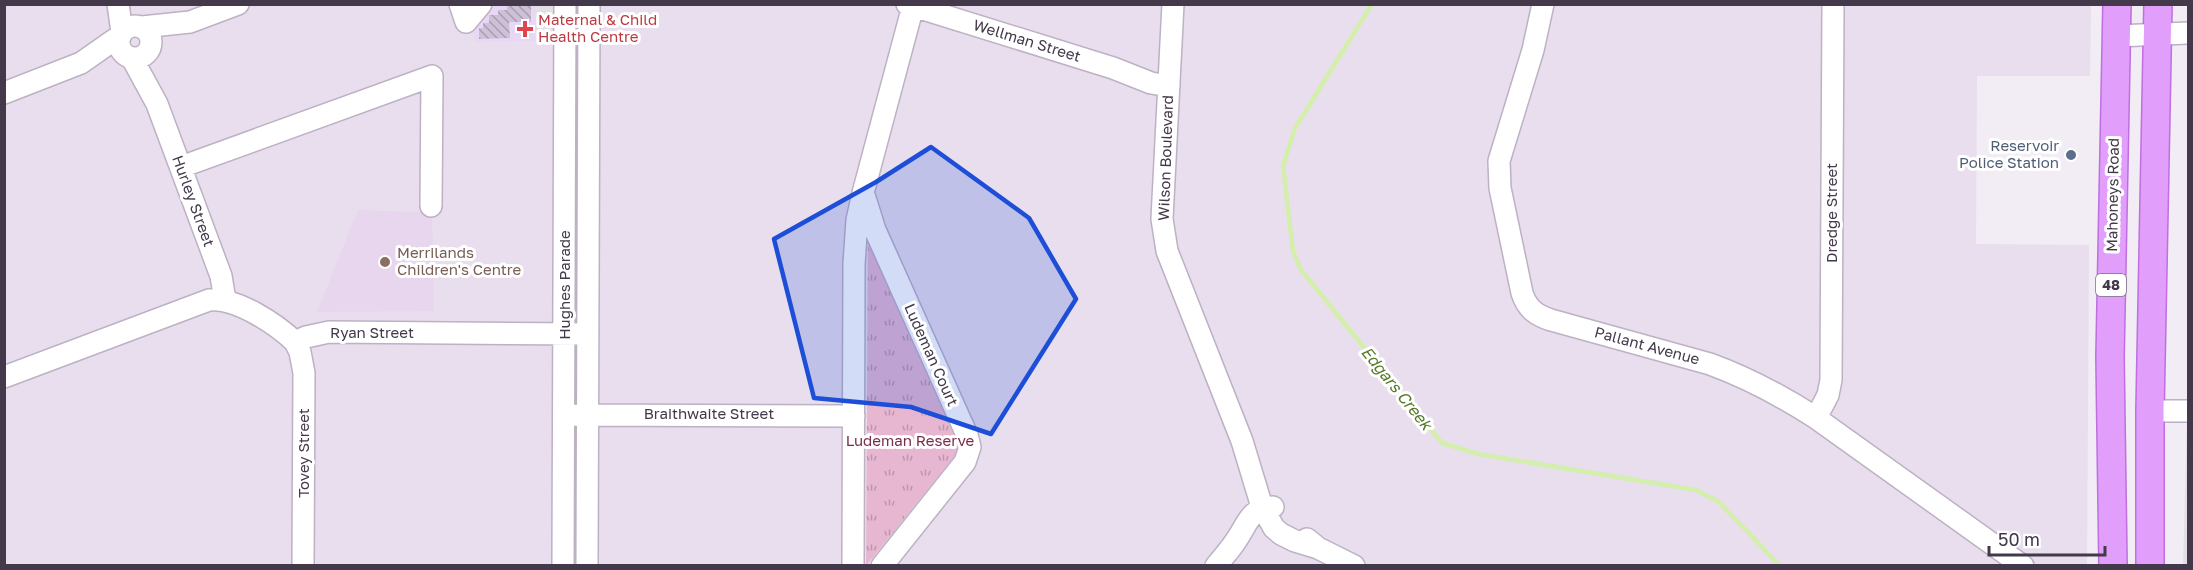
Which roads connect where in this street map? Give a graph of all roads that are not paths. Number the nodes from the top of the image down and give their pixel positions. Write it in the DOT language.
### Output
graph roads {
  1 [pos="118,4"];
  2 [pos="123,4"];
  3 [pos="238,4"];
  4 [pos="460,4"];
  5 [pos="481,4"];
  6 [pos="565,4"];
  7 [pos="590,4"];
  8 [pos="1173,4"];
  9 [pos="1543,4"];
  10 [pos="1833,4"];
  11 [pos="2117,4"];
  12 [pos="2158,4"];
  13 [pos="910,5"];
  14 [pos="190,22"];
  15 [pos="130,30"];
  16 [pos="2158,33"];
  17 [pos="2188,33"];
  18 [pos="2117,36"];
  19 [pos="139,55"];
  20 [pos="81,63"];
  21 [pos="1170,64"];
  22 [pos="1113,68"];
  23 [pos="1169,86"];
  24 [pos="4,93"];
  25 [pos="181,167"];
  26 [pos="863,193"];
  27 [pos="431,206"];
  28 [pos="225,300"];
  29 [pos="565,334"];
  30 [pos="588,334"];
  31 [pos="295,342"];
  32 [pos="4,377"];
  33 [pos="2150,411"];
  34 [pos="2188,411"];
  35 [pos="564,415"];
  36 [pos="588,415"];
  37 [pos="854,416"];
  38 [pos="1816,418"];
  39 [pos="2111,509"];
  40 [pos="2150,509"];
  41 [pos="1267,510"];
  42 [pos="303,566"];
  43 [pos="563,566"];
  44 [pos="587,566"];
  45 [pos="853,566"];
  46 [pos="882,566"];
  47 [pos="1216,566"];
  48 [pos="1354,566"];
  49 [pos="2022,566"];
  50 [pos="2114,566"];
  51 [pos="2150,566"];
  1 -- 15 [label="street"];
  2 -- 15 [label="street"];
  3 -- 14 [label="street"];
  4 -- 5 [label="street"];
  6 -- 29 [label="street, Hughes Parade"];
  7 -- 30 [label="street, Hughes Parade"];
  8 -- 21 [label="street, Wilson Boulevard"];
  9 -- 38 [label="street, Pallant Avenue"];
  10 -- 38 [label="street, Dredge Street"];
  11 -- 18 [label="main road, Mahoneys Road / 48"];
  12 -- 16 [label="main road"];
  13 -- 22 [label="street, Wellman Street"];
  13 -- 26 [label="street"];
  14 -- 15 [label="street"];
  14 -- 19 [label="street"];
  15 -- 19 [label="street"];
  15 -- 19 [label="street"];
  15 -- 20 [label="street"];
  16 -- 17 [label="street"];
  16 -- 18 [label="street"];
  16 -- 33 [label="main road"];
  18 -- 39 [label="main road, Mahoneys Road / 48"];
  19 -- 20 [label="street"];
  19 -- 25 [label="street, Hurley Street"];
  20 -- 24 [label="street"];
  21 -- 22 [label="street, Wellman Street"];
  21 -- 23 [label="street, Wilson Boulevard"];
  22 -- 23 [label="street, Wellman Street"];
  23 -- 41 [label="street, Wilson Boulevard"];
  25 -- 27 [label="street"];
  25 -- 28 [label="street, Hurley Street"];
  26 -- 37 [label="street"];
  26 -- 46 [label="street, Ludeman Court"];
  28 -- 31 [label="street"];
  28 -- 32 [label="street"];
  29 -- 30 [label="street, Ryan Street"];
  29 -- 31 [label="street, Ryan Street"];
  29 -- 35 [label="street, Hughes Parade"];
  30 -- 36 [label="street, Hughes Parade"];
  31 -- 42 [label="street, Tovey Street"];
  33 -- 34 [label="street"];
  33 -- 40 [label="main road"];
  35 -- 36 [label="street, Braithwaite Street"];
  35 -- 43 [label="street, Hughes Parade"];
  36 -- 37 [label="street, Braithwaite Street"];
  36 -- 44 [label="street, Hughes Parade"];
  37 -- 45 [label="street"];
  38 -- 49 [label="street, Pallant Avenue"];
  39 -- 40 [label="main road"];
  39 -- 50 [label="main road, Mahoneys Road / 48"];
  40 -- 51 [label="main road"];
  41 -- 47 [label="street"];
  41 -- 48 [label="street, Wilson Boulevard"];
}
